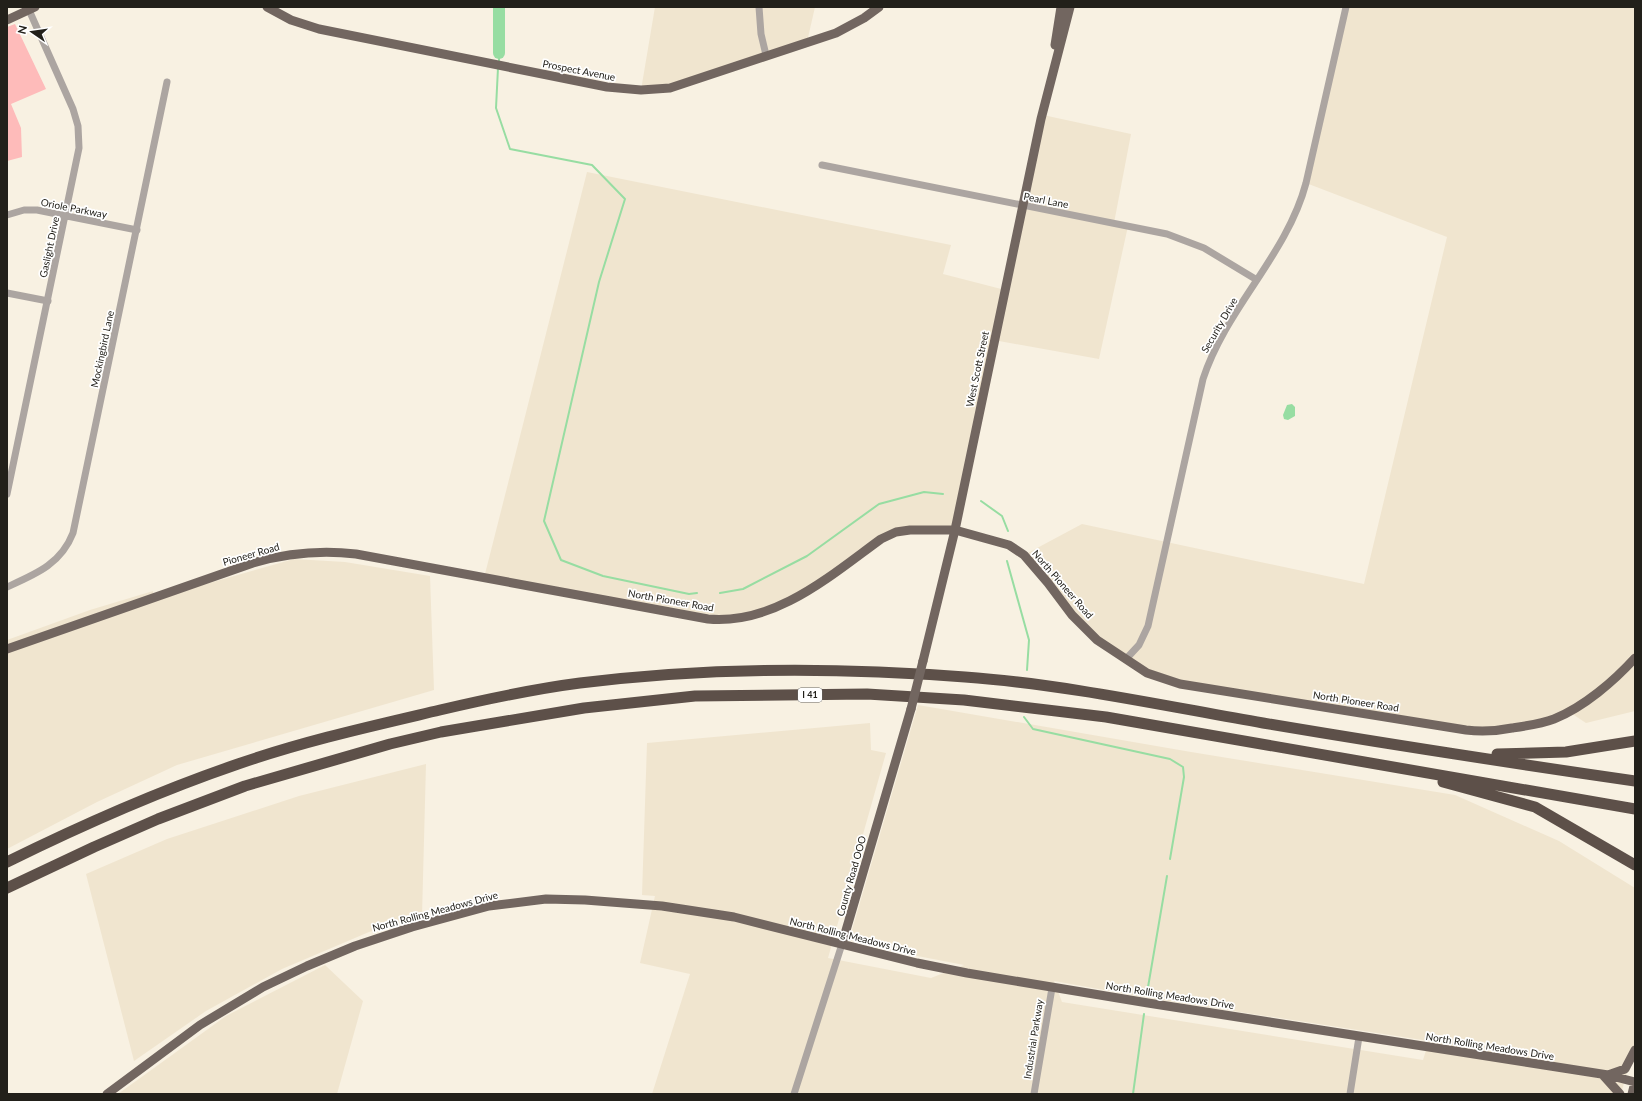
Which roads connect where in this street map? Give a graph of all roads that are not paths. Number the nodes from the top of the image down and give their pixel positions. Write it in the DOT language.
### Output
graph roads {
  1 [pos="267,7"];
  2 [pos="759,7"];
  3 [pos="880,7"];
  4 [pos="1061,7"];
  5 [pos="1070,7"];
  6 [pos="1346,7"];
  7 [pos="32,8"];
  8 [pos="7,20"];
  9 [pos="766,55"];
  10 [pos="1050,80"];
  11 [pos="167,82"];
  12 [pos="822,165"];
  13 [pos="1023,205"];
  14 [pos="7,215"];
  15 [pos="66,216"];
  16 [pos="137,230"];
  17 [pos="1257,280"];
  18 [pos="7,294"];
  19 [pos="48,301"];
  20 [pos="7,494"];
  21 [pos="955,530"];
  22 [pos="511,583"];
  23 [pos="7,587"];
  24 [pos="7,649"];
  25 [pos="1635,658"];
  26 [pos="1126,659"];
  27 [pos="922,661"];
  28 [pos="1635,741"];
  29 [pos="1415,749"];
  30 [pos="1377,764"];
  31 [pos="1635,781"];
  32 [pos="1635,809"];
  33 [pos="7,862"];
  34 [pos="1634,865"];
  35 [pos="7,888"];
  36 [pos="842,944"];
  37 [pos="1052,988"];
  38 [pos="1359,1037"];
  39 [pos="1635,1050"];
  40 [pos="1605,1075"];
  41 [pos="1635,1082"];
  42 [pos="106,1094"];
  43 [pos="794,1094"];
  44 [pos="1034,1094"];
  45 [pos="1350,1094"];
  46 [pos="1620,1094"];
  47 [pos="1632,1094"];
  1 -- 9 [label="main road, Prospect Avenue"];
  2 -- 9 [label="street"];
  3 -- 9 [label="main road, Prospect Avenue"];
  4 -- 10 [label="main road, West Scott Street"];
  5 -- 10 [label="main road, West Scott Street"];
  6 -- 17 [label="street, Security Drive"];
  7 -- 8 [label="main road"];
  7 -- 15 [label="street, Gaslight Drive"];
  10 -- 13 [label="main road, West Scott Street"];
  11 -- 16 [label="street, Mockingbird Lane"];
  12 -- 13 [label="street, Pearl Lane"];
  13 -- 17 [label="street, Pearl Lane"];
  13 -- 21 [label="main road, West Scott Street"];
  14 -- 15 [label="street, Oriole Parkway"];
  15 -- 16 [label="street, Oriole Parkway"];
  15 -- 19 [label="street, Gaslight Drive"];
  16 -- 23 [label="street, Mockingbird Lane"];
  17 -- 26 [label="street, Security Drive"];
  18 -- 19 [label="street"];
  19 -- 20 [label="street, Gaslight Drive"];
  21 -- 22 [label="main road, North Pioneer Road"];
  21 -- 26 [label="main road, North Pioneer Road"];
  21 -- 27 [label="main road, West Scott Street"];
  22 -- 24 [label="main road, Pioneer Road"];
  25 -- 26 [label="main road, North Pioneer Road"];
  27 -- 36 [label="main road, County Road OOO, bridge"];
  28 -- 29 [label="highway"];
  29 -- 31 [label="highway"];
  29 -- 33 [label="highway"];
  30 -- 32 [label="highway, I 41"];
  30 -- 34 [label="highway"];
  30 -- 35 [label="highway, I 41"];
  36 -- 37 [label="main road, North Rolling Meadows Drive"];
  36 -- 42 [label="main road, North Rolling Meadows Drive"];
  36 -- 43 [label="street, County Road OOO"];
  37 -- 38 [label="main road, North Rolling Meadows Drive"];
  37 -- 44 [label="street, Industrial Parkway"];
  38 -- 40 [label="main road, North Rolling Meadows Drive"];
  38 -- 45 [label="street"];
  39 -- 40 [label="main road"];
  40 -- 41 [label="main road, North Rolling Meadows Drive"];
  40 -- 46 [label="main road"];
  41 -- 47 [label="main road"];
}
